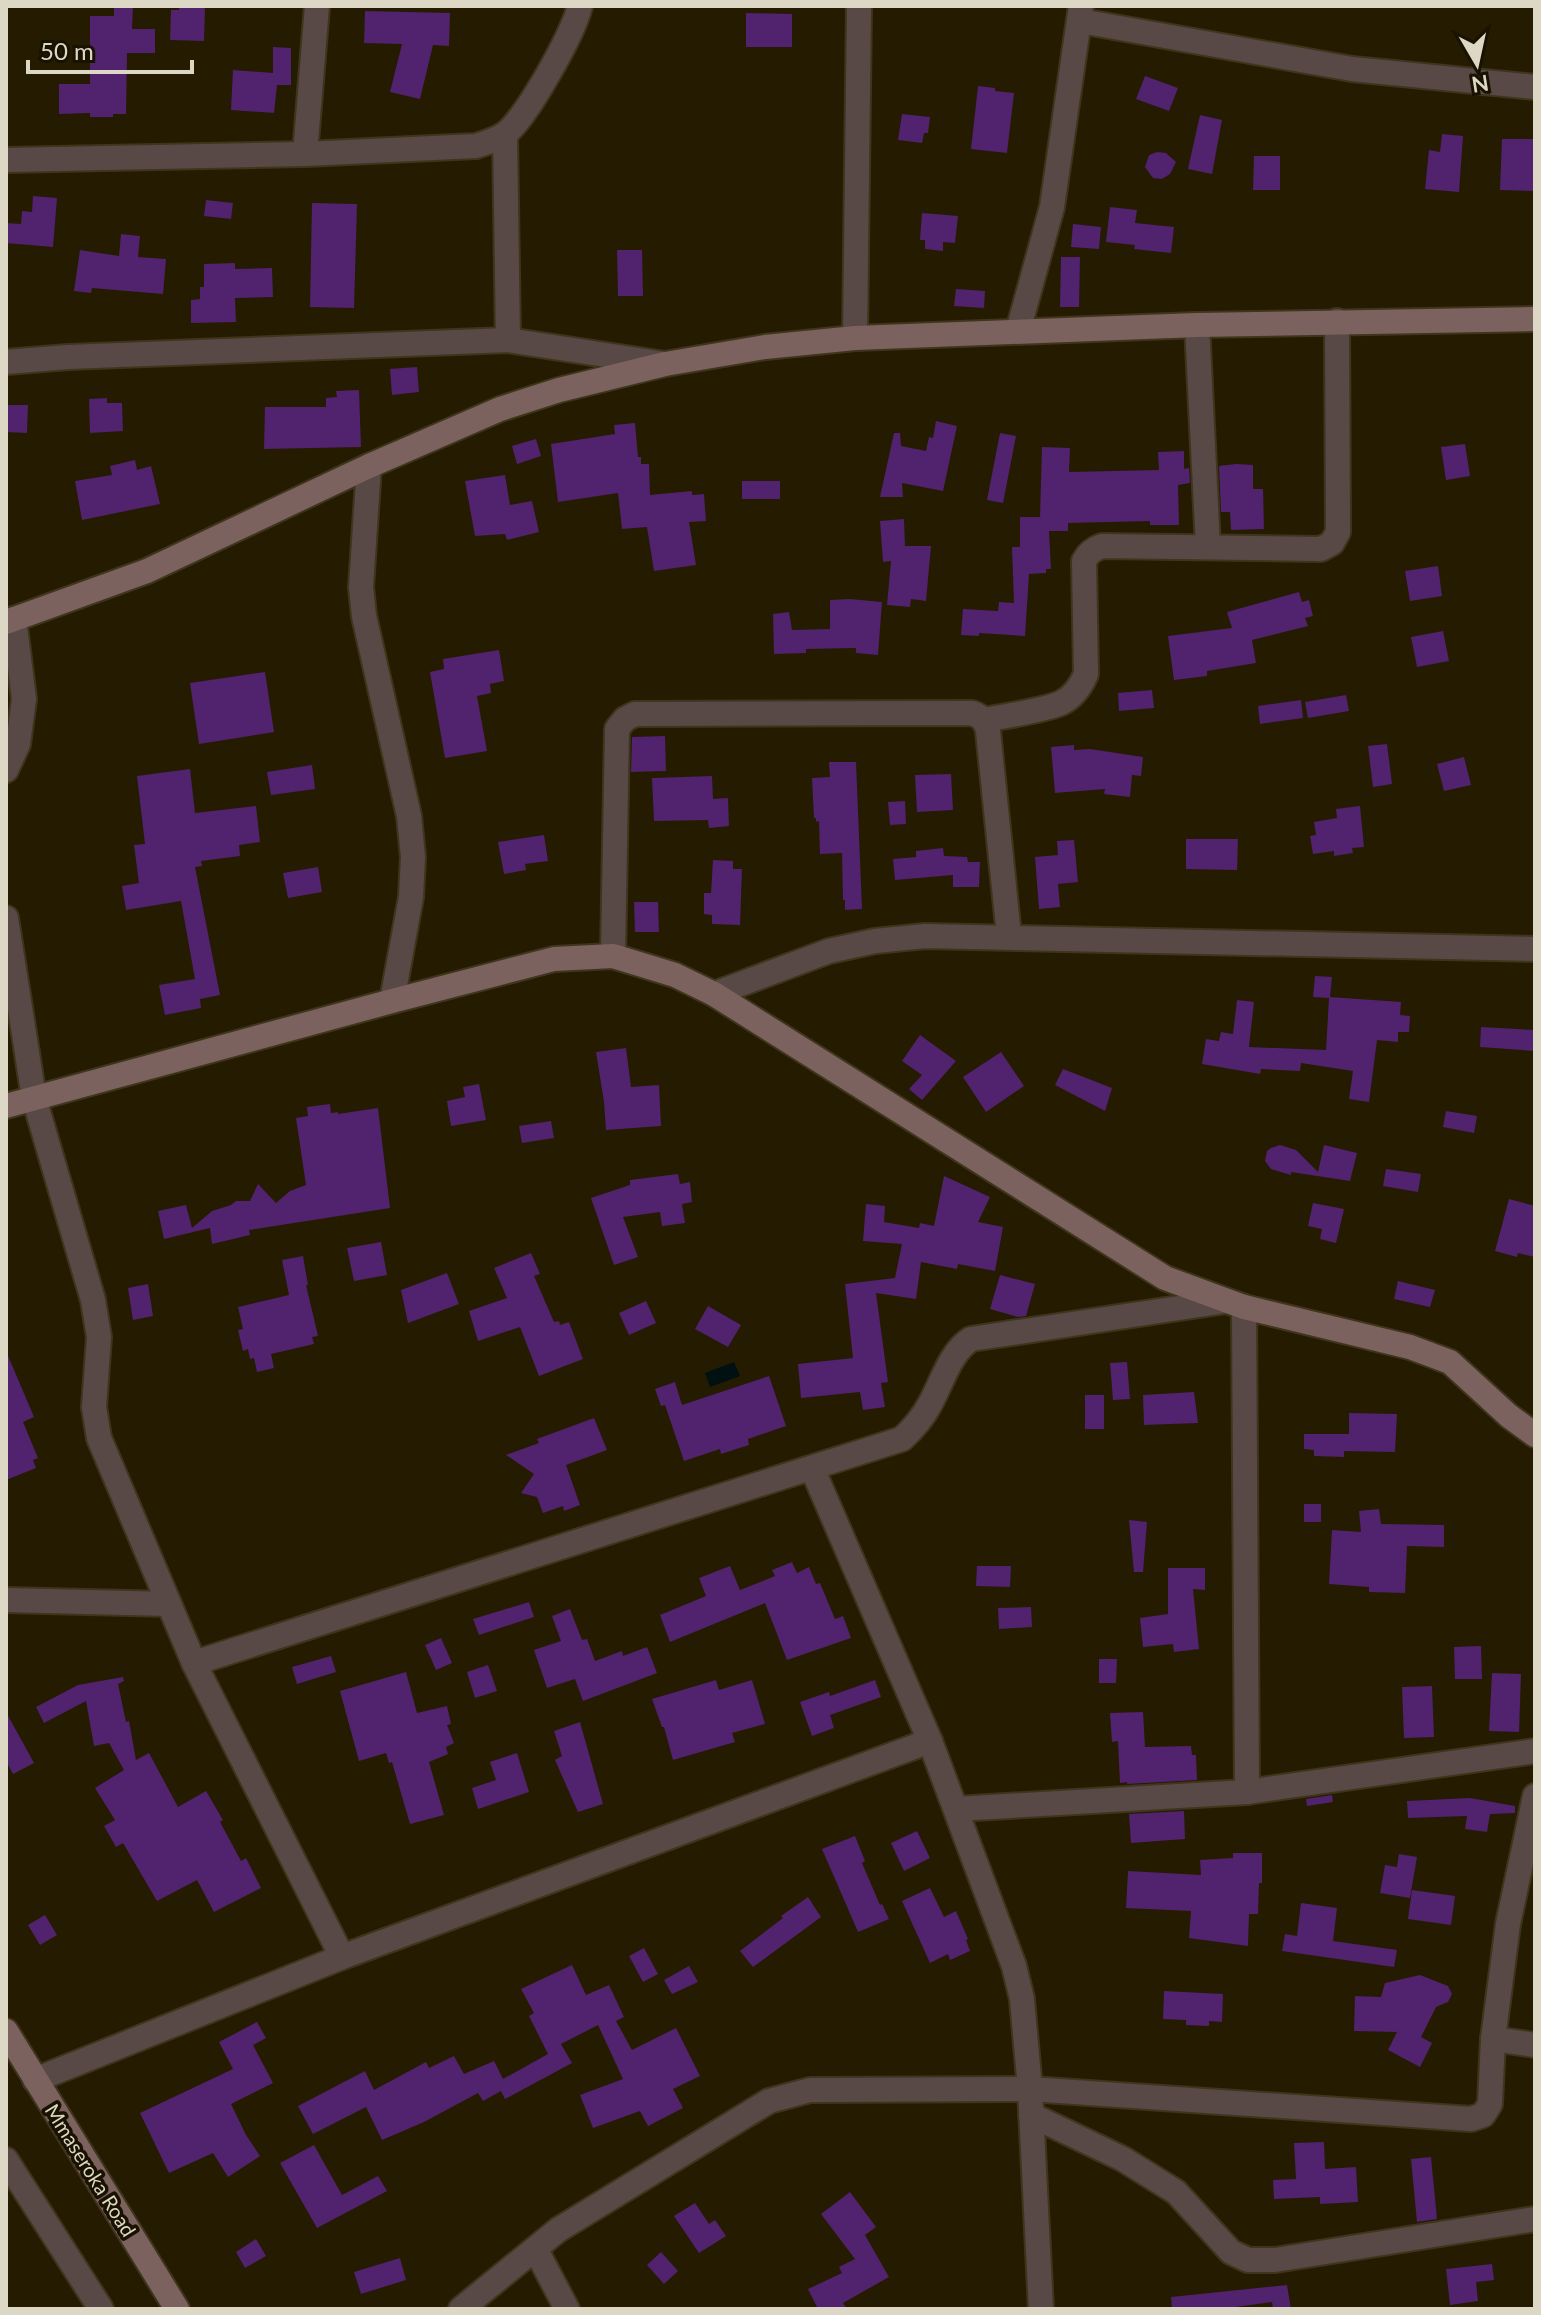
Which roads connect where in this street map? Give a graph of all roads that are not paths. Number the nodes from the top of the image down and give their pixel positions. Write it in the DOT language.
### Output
graph roads {
  1 [pos="317,6"];
  2 [pos="580,6"];
  3 [pos="859,6"];
  4 [pos="1081,13"];
  5 [pos="1535,87"];
  6 [pos="505,134"];
  7 [pos="305,154"];
  8 [pos="6,160"];
  9 [pos="1535,319"];
  10 [pos="1337,321"];
  11 [pos="1197,325"];
  12 [pos="1018,331"];
  13 [pos="855,338"];
  14 [pos="508,340"];
  15 [pos="6,362"];
  16 [pos="665,364"];
  17 [pos="369,466"];
  18 [pos="1208,547"];
  19 [pos="10,621"];
  20 [pos="984,720"];
  21 [pos="6,770"];
  22 [pos="6,918"];
  23 [pos="1009,936"];
  24 [pos="1535,949"];
  25 [pos="613,956"];
  26 [pos="714,994"];
  27 [pos="392,1001"];
  28 [pos="34,1098"];
  29 [pos="6,1106"];
  30 [pos="1235,1304"];
  31 [pos="1535,1435"];
  32 [pos="812,1468"];
  33 [pos="6,1600"];
  34 [pos="169,1604"];
  35 [pos="194,1663"];
  36 [pos="930,1741"];
  37 [pos="1535,1751"];
  38 [pos="1247,1792"];
  39 [pos="1535,1796"];
  40 [pos="956,1809"];
  41 [pos="1530,1846"];
  42 [pos="342,1957"];
  43 [pos="6,2031"];
  44 [pos="1493,2039"];
  45 [pos="1535,2045"];
  46 [pos="35,2080"];
  47 [pos="1030,2089"];
  48 [pos="1031,2115"];
  49 [pos="6,2160"];
  50 [pos="1535,2219"];
  51 [pos="536,2250"];
  52 [pos="101,2309"];
  53 [pos="177,2309"];
  54 [pos="461,2309"];
  55 [pos="567,2309"];
  56 [pos="1041,2309"];
  1 -- 7 [label="street"];
  2 -- 6 [label="street"];
  3 -- 13 [label="street"];
  4 -- 5 [label="street"];
  4 -- 12 [label="street"];
  6 -- 7 [label="street"];
  6 -- 14 [label="street"];
  7 -- 8 [label="street"];
  9 -- 10 [label="street"];
  10 -- 11 [label="street"];
  10 -- 18 [label="street"];
  11 -- 12 [label="street"];
  11 -- 18 [label="street"];
  12 -- 13 [label="street"];
  13 -- 16 [label="street"];
  14 -- 15 [label="street"];
  14 -- 16 [label="street"];
  16 -- 17 [label="street"];
  17 -- 19 [label="street"];
  17 -- 27 [label="street"];
  18 -- 20 [label="street"];
  19 -- 21 [label="street"];
  20 -- 23 [label="street"];
  20 -- 25 [label="street"];
  22 -- 28 [label="street"];
  23 -- 24 [label="street"];
  23 -- 26 [label="street"];
  25 -- 26 [label="street"];
  25 -- 27 [label="street"];
  26 -- 30 [label="street"];
  27 -- 28 [label="street"];
  28 -- 29 [label="street"];
  28 -- 34 [label="street"];
  30 -- 31 [label="street"];
  30 -- 32 [label="street"];
  30 -- 38 [label="street"];
  32 -- 35 [label="street"];
  32 -- 36 [label="street"];
  33 -- 34 [label="street"];
  34 -- 35 [label="street"];
  35 -- 42 [label="street"];
  36 -- 40 [label="street"];
  36 -- 42 [label="street"];
  37 -- 38 [label="street"];
  38 -- 40 [label="street"];
  39 -- 41 [label="street"];
  40 -- 47 [label="street"];
  41 -- 44 [label="street"];
  42 -- 46 [label="street"];
  43 -- 46 [label="street, Mmaseroka Road"];
  44 -- 45 [label="street"];
  44 -- 47 [label="street"];
  46 -- 53 [label="street, Mmaseroka Road"];
  47 -- 48 [label="street"];
  47 -- 51 [label="street"];
  48 -- 50 [label="street"];
  48 -- 56 [label="street"];
  49 -- 52 [label="street"];
  51 -- 54 [label="street"];
  51 -- 55 [label="street"];
}
